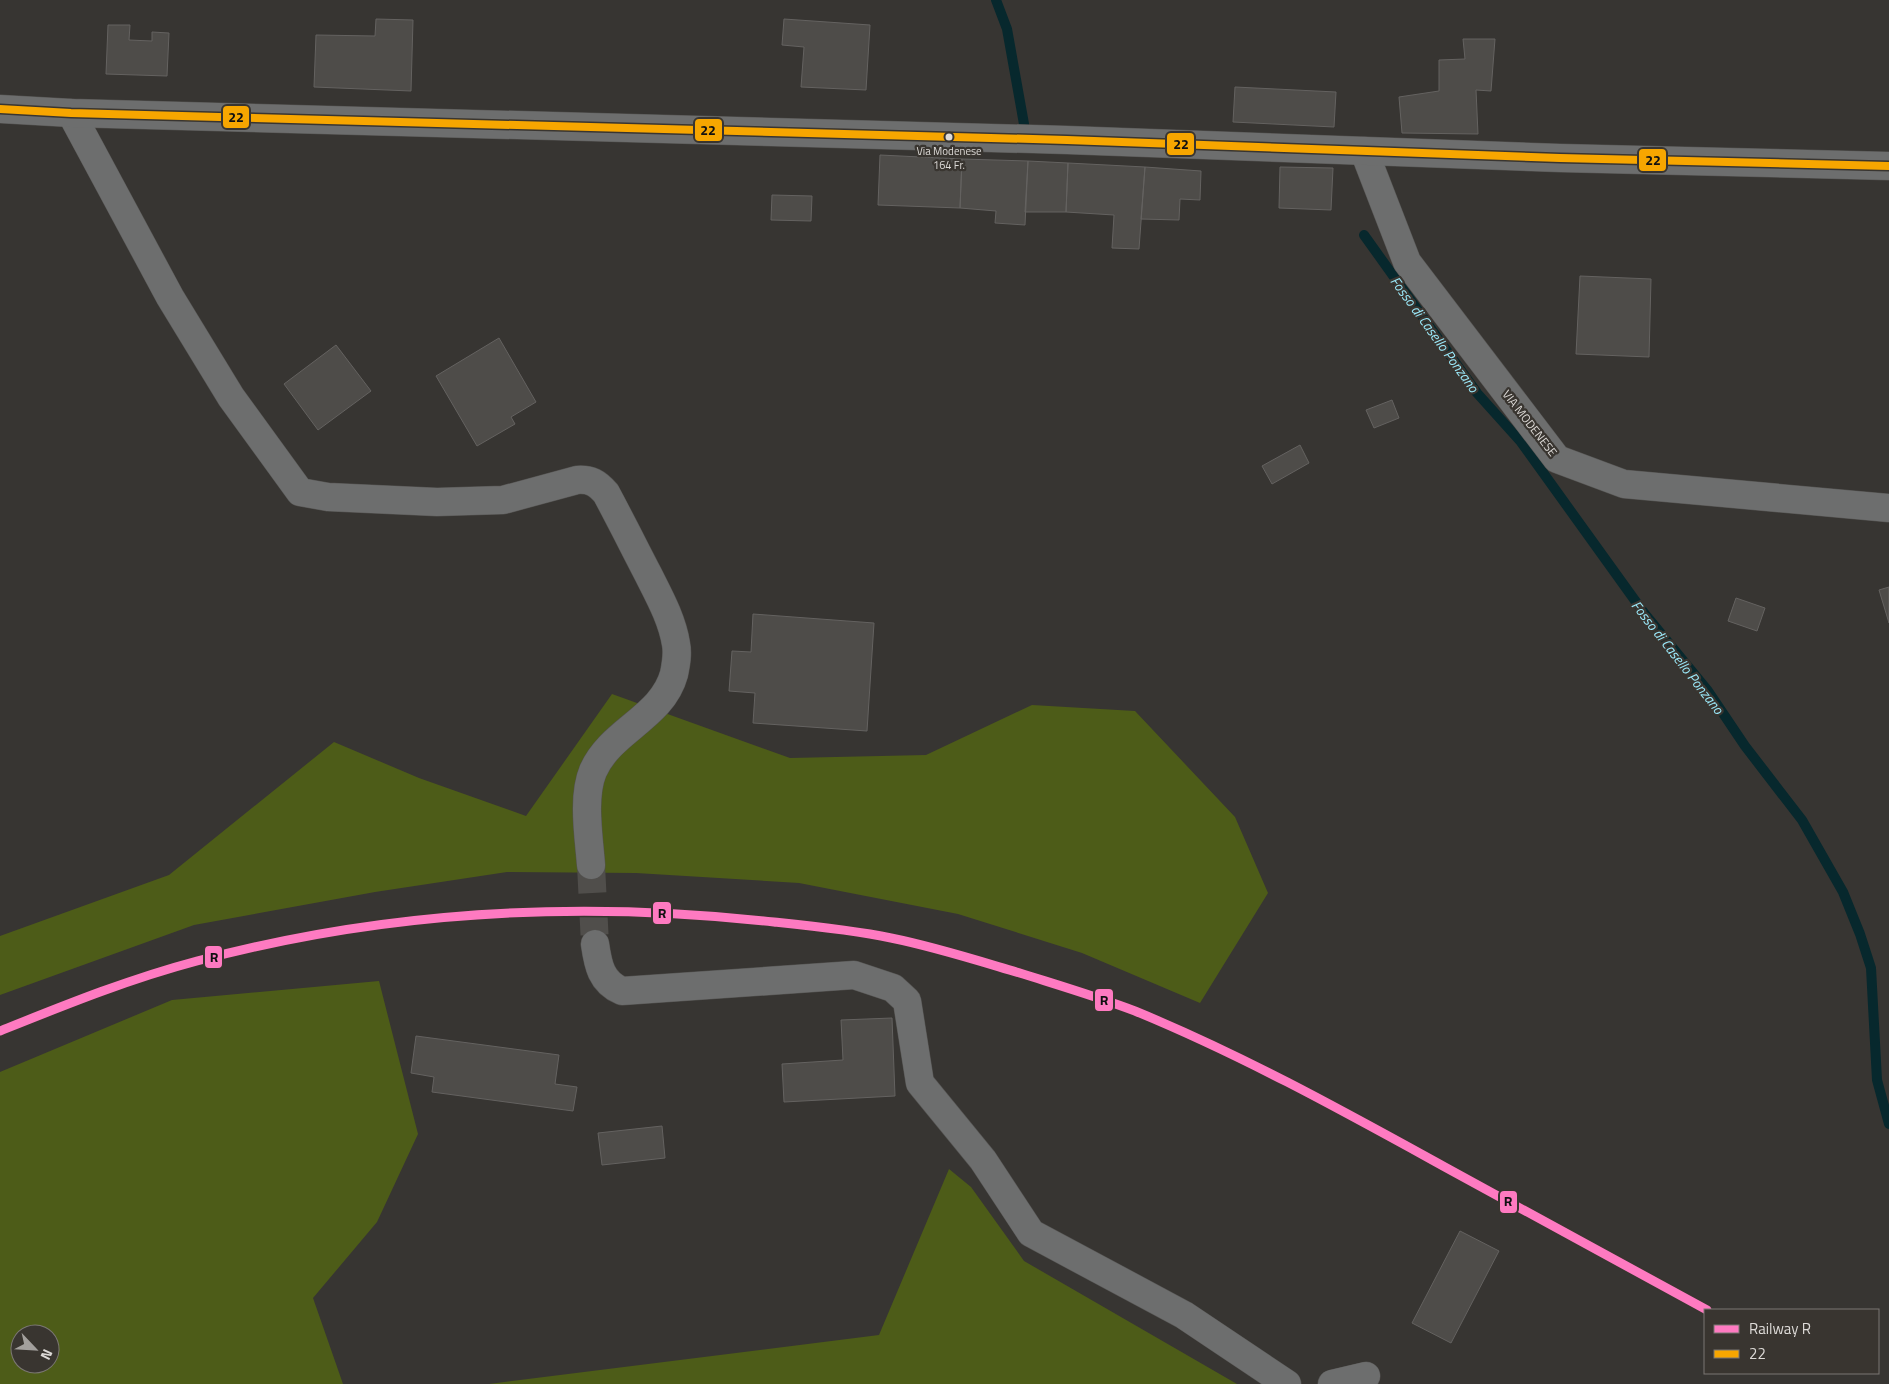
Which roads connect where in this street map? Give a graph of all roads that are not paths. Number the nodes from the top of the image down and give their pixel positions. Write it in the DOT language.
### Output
graph roads {
  1 [pos="0,109"];
  2 [pos="71,113"];
  3 [pos="1364,151"];
  4 [pos="1889,166"];
  5 [pos="1889,508"];
  6 [pos="591,865"];
  7 [pos="594,944"];
  8 [pos="1366,1376"];
  9 [pos="1287,1384"];
  10 [pos="1332,1384"];
  1 -- 2 [label="street"];
  2 -- 3 [label="street"];
  2 -- 6 [label="street"];
  3 -- 4 [label="street"];
  3 -- 5 [label="street, VIA MODENESE"];
  7 -- 9 [label="street"];
  8 -- 10 [label="street"];
}
